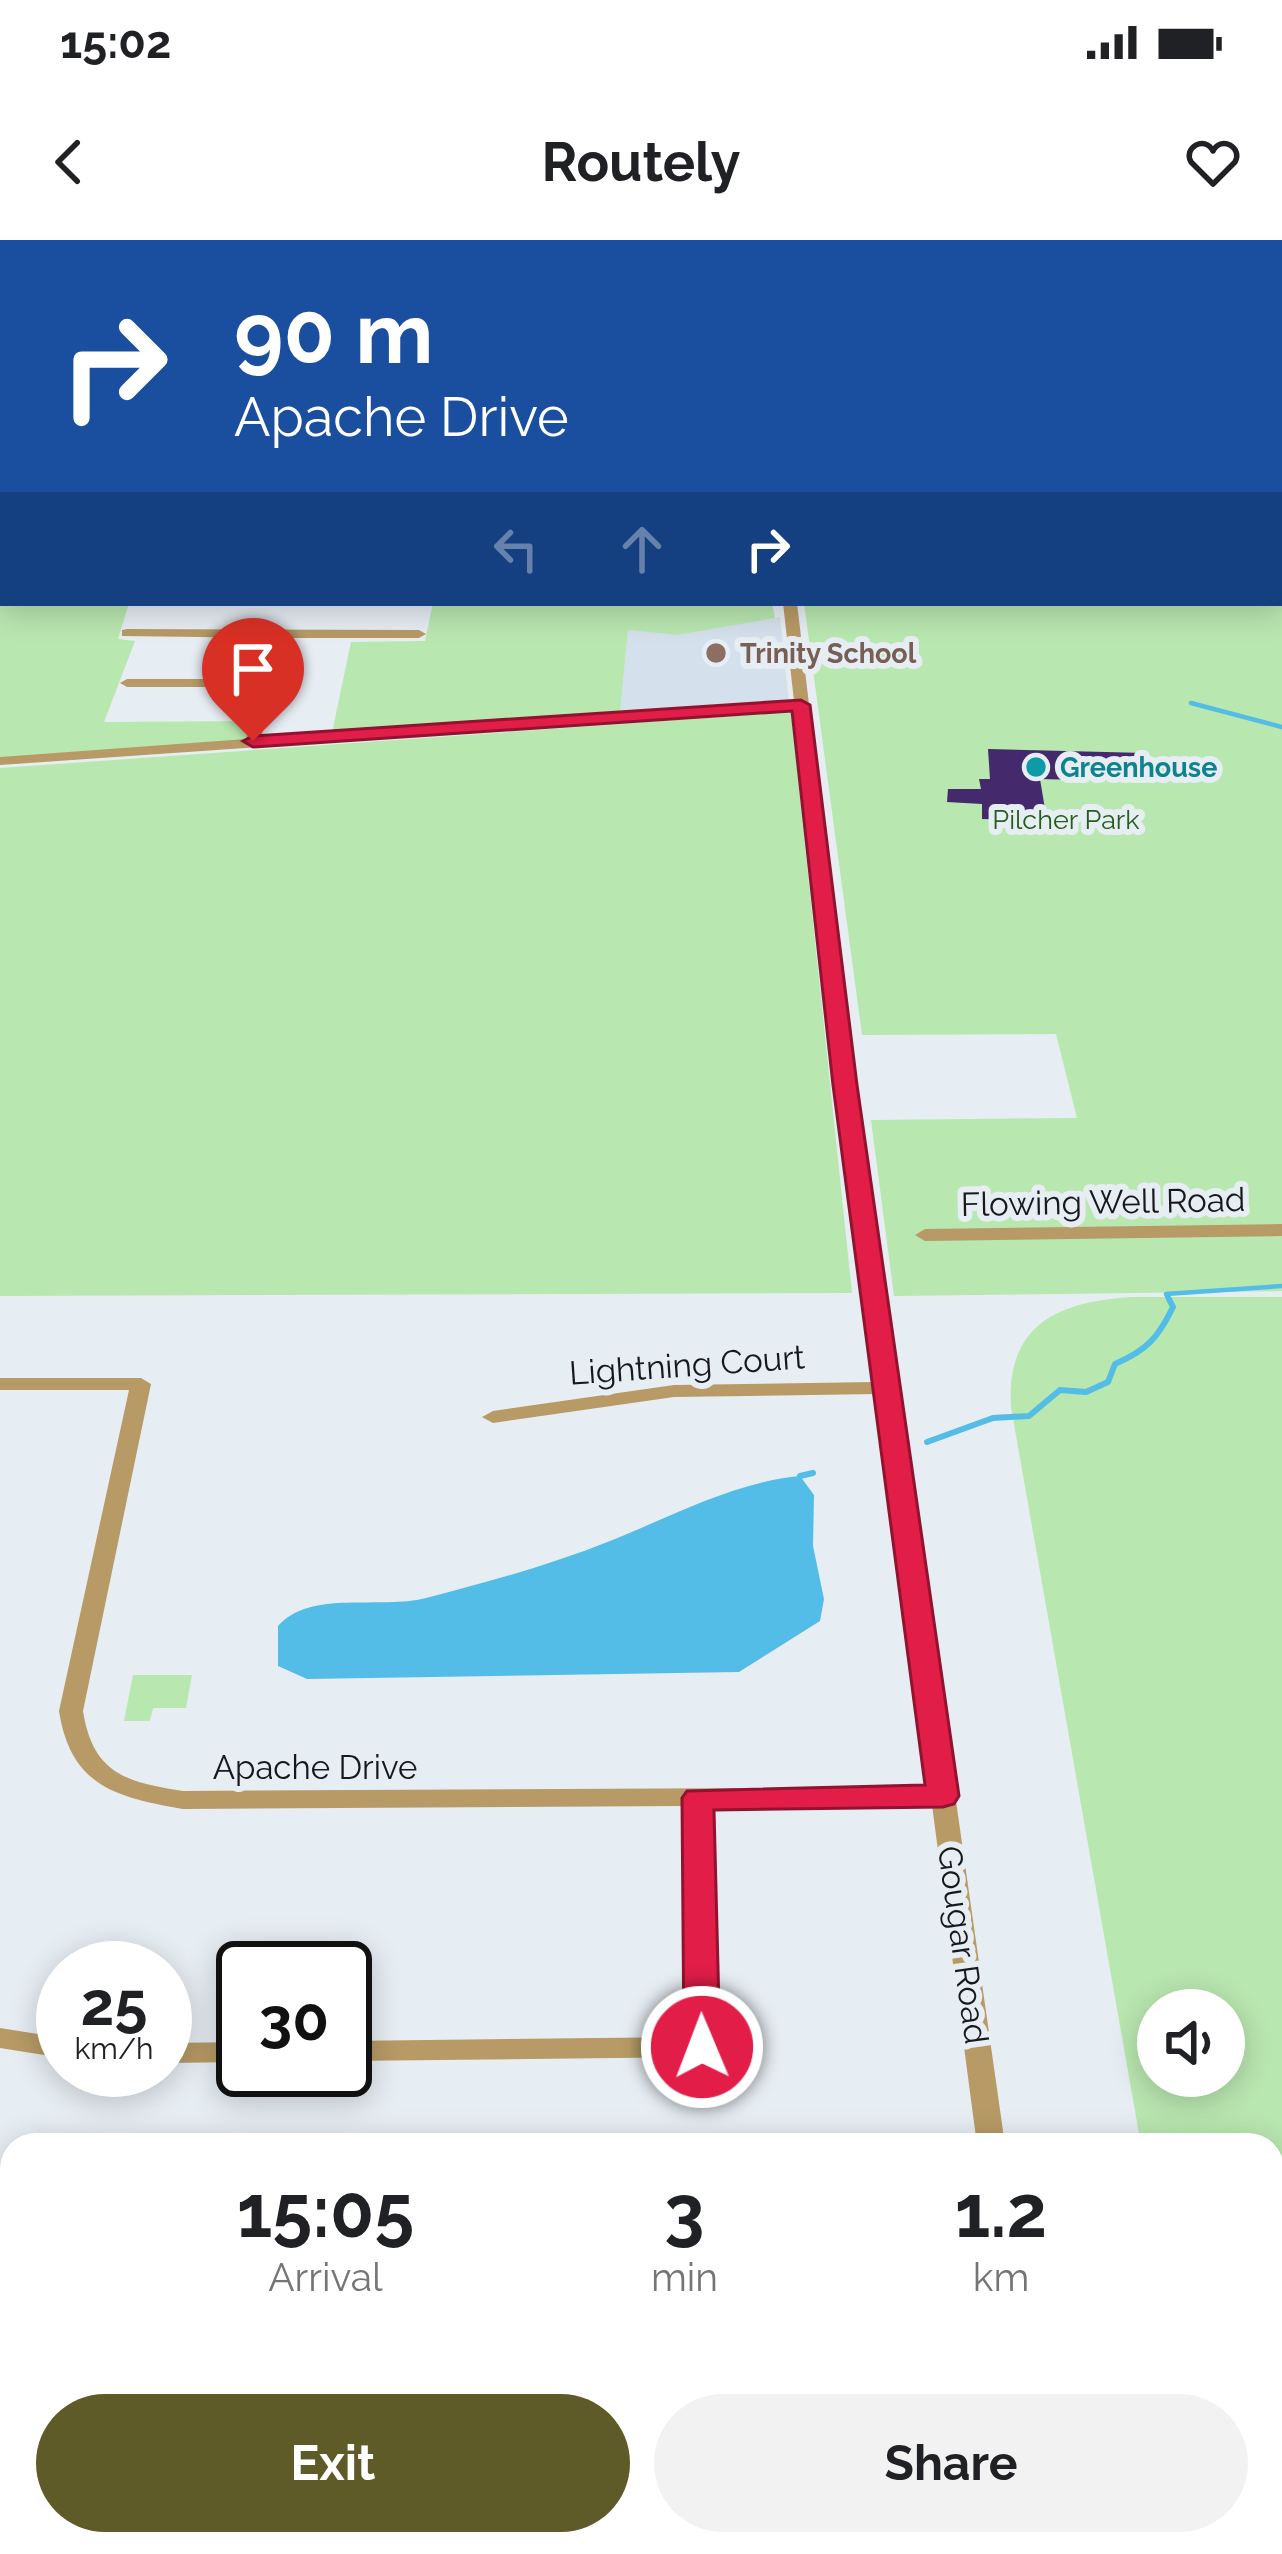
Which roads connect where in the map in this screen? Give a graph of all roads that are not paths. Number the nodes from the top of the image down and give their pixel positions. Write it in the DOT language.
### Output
graph roads {
  1 [pos="790,606"];
  2 [pos="279,632"];
  3 [pos="127,633"];
  4 [pos="419,634"];
  5 [pos="127,683"];
  6 [pos="266,683"];
  7 [pos="801,705"];
  8 [pos="253,741"];
  9 [pos="0,760"];
  10 [pos="1282,1230"];
  11 [pos="925,1235"];
  12 [pos="0,1384"];
  13 [pos="886,1388"];
  14 [pos="493,1417"];
  15 [pos="943,1796"];
  16 [pos="698,1798"];
  17 [pos="0,2038"];
  18 [pos="36,2044"];
  19 [pos="372,2051"];
  20 [pos="989,2133"];
  1 -- 7 [label="street, Gougar Road"];
  2 -- 3 [label="street"];
  2 -- 4 [label="street"];
  2 -- 6 [label="street"];
  5 -- 6 [label="street"];
  6 -- 8 [label="street"];
  7 -- 8 [label="street"];
  7 -- 13 [label="street, Gougar Road"];
  8 -- 9 [label="street"];
  10 -- 11 [label="street, Flowing Well Road"];
  12 -- 16 [label="street, Apache Drive"];
  13 -- 14 [label="street, Lightning Court"];
  13 -- 15 [label="street, Gougar Road"];
  15 -- 16 [label="street, Apache Drive"];
  15 -- 20 [label="street, Gougar Road"];
  16 -- 19 [label="street"];
  17 -- 18 [label="street"];
}
